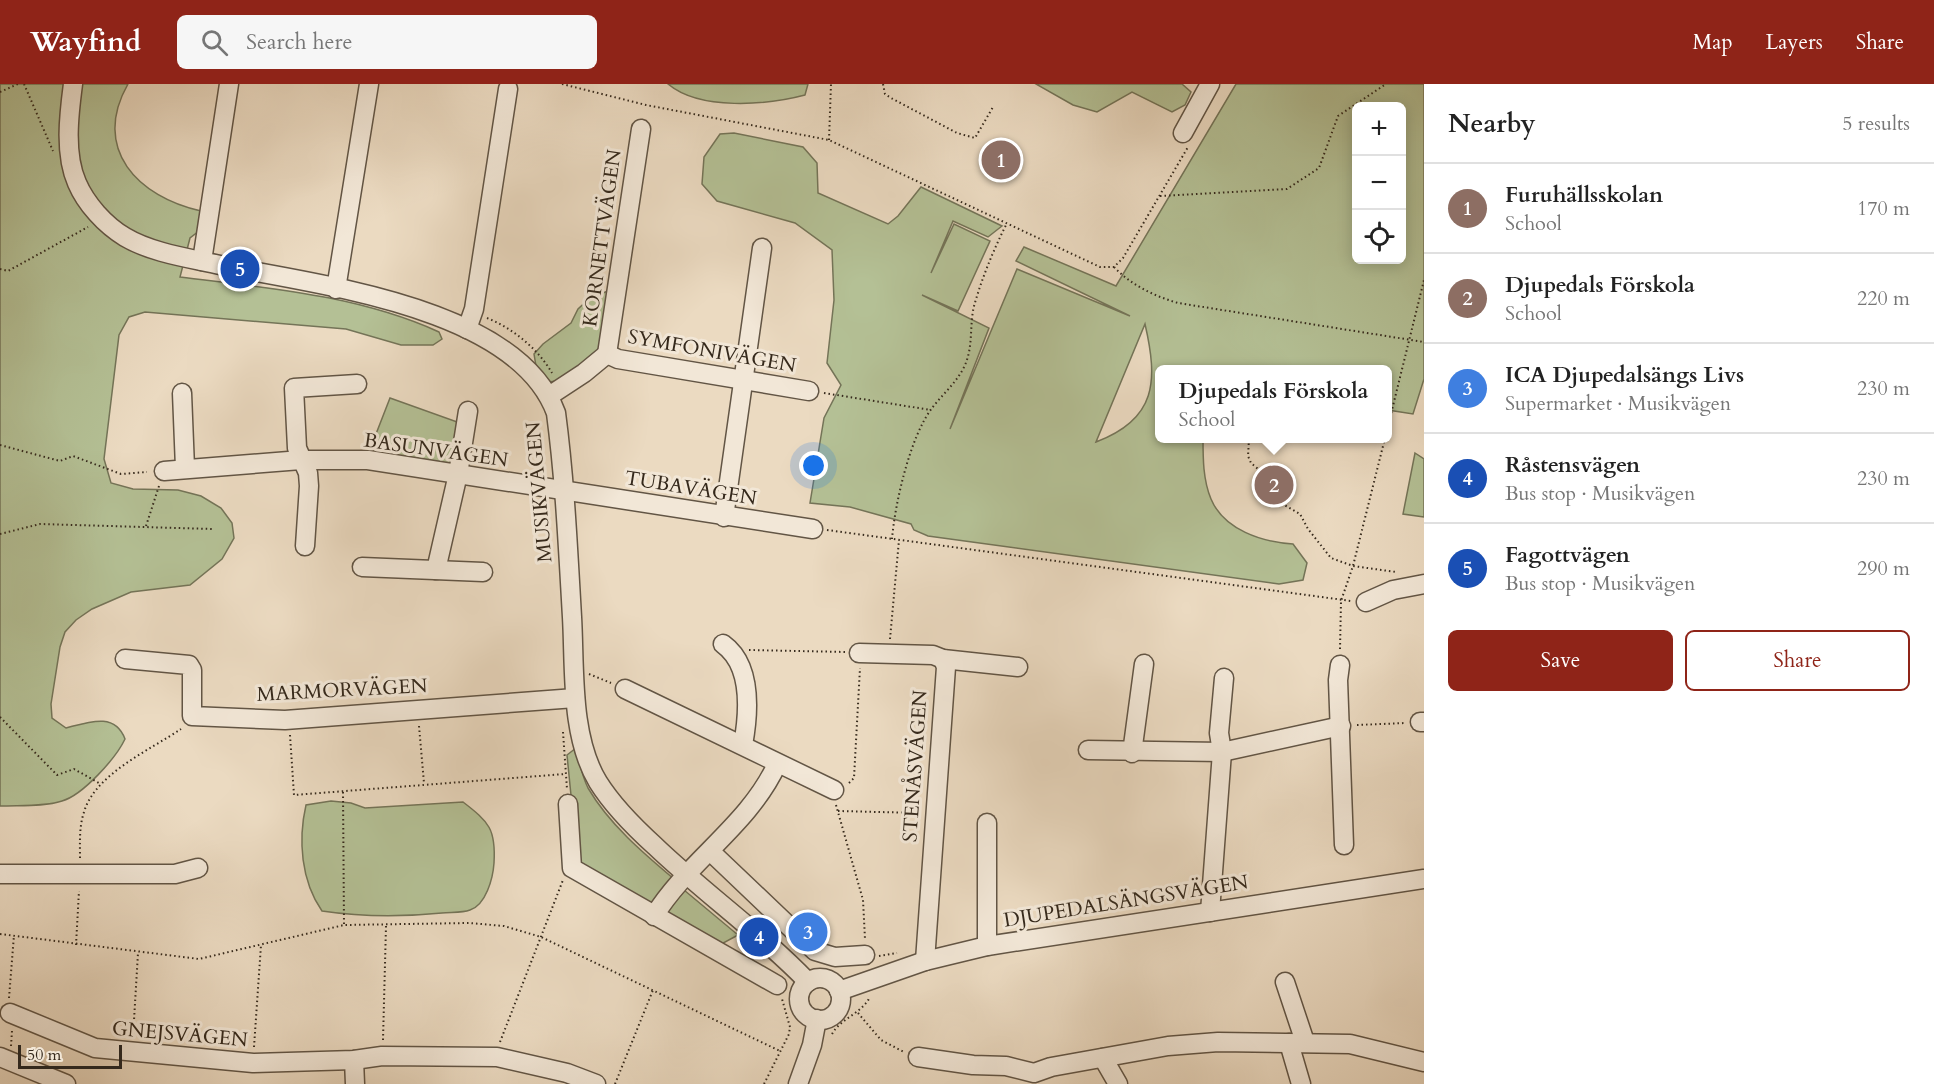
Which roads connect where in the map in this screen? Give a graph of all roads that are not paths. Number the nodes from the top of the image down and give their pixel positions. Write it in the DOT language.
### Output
graph roads {
  1 [pos="73,84"];
  2 [pos="229,84"];
  3 [pos="369,84"];
  4 [pos="1210,84"];
  5 [pos="508,89"];
  6 [pos="641,129"];
  7 [pos="1188,136"];
  8 [pos="762,248"];
  9 [pos="202,261"];
  10 [pos="336,289"];
  11 [pos="467,329"];
  12 [pos="607,354"];
  13 [pos="742,381"];
  14 [pos="357,384"];
  15 [pos="809,391"];
  16 [pos="182,393"];
  17 [pos="549,396"];
  18 [pos="468,411"];
  19 [pos="301,460"];
  20 [pos="185,468"];
  21 [pos="164,471"];
  22 [pos="458,474"];
  23 [pos="564,491"];
  24 [pos="724,517"];
  25 [pos="813,529"];
  26 [pos="305,546"];
  27 [pos="362,567"];
  28 [pos="436,570"];
  29 [pos="483,572"];
  30 [pos="1424,584"];
  31 [pos="1366,602"];
  32 [pos="723,644"];
  33 [pos="860,653"];
  34 [pos="125,659"];
  35 [pos="943,659"];
  36 [pos="1144,664"];
  37 [pos="1340,665"];
  38 [pos="1018,667"];
  39 [pos="1224,678"];
  40 [pos="625,689"];
  41 [pos="575,698"];
  42 [pos="1341,726"];
  43 [pos="743,745"];
  44 [pos="1089,750"];
  45 [pos="1222,752"];
  46 [pos="1132,753"];
  47 [pos="777,764"];
  48 [pos="834,790"];
  49 [pos="568,804"];
  50 [pos="987,823"];
  51 [pos="1344,845"];
  52 [pos="711,852"];
  53 [pos="198,868"];
  54 [pos="0,874"];
  55 [pos="687,876"];
  56 [pos="1424,879"];
  57 [pos="1210,912"];
  58 [pos="654,916"];
  59 [pos="987,946"];
  60 [pos="865,955"];
  61 [pos="925,961"];
  62 [pos="808,982"];
  63 [pos="1285,982"];
  64 [pos="777,985"];
  65 [pos="839,991"];
  66 [pos="10,1013"];
  67 [pos="817,1019"];
  68 [pos="1297,1043"];
  69 [pos="0,1057"];
  70 [pos="918,1058"];
  71 [pos="1102,1059"];
  72 [pos="354,1060"];
  73 [pos="1424,1062"];
  74 [pos="1030,1078"];
  75 [pos="66,1084"];
  76 [pos="355,1084"];
  77 [pos="596,1084"];
  78 [pos="798,1084"];
  79 [pos="1118,1084"];
  80 [pos="1301,1084"];
  1 -- 9 [label="street, MUSIKVÄGEN"];
  2 -- 9 [label="street"];
  3 -- 10 [label="street"];
  4 -- 7 [label="street"];
  5 -- 11 [label="street"];
  6 -- 12 [label="street, KORNETTVÄGEN"];
  8 -- 13 [label="street"];
  9 -- 10 [label="street, MUSIKVÄGEN"];
  10 -- 11 [label="street, MUSIKVÄGEN"];
  11 -- 17 [label="street, MUSIKVÄGEN"];
  12 -- 13 [label="street, SYMFONIVÄGEN"];
  12 -- 17 [label="street, SYMFONIVÄGEN"];
  13 -- 15 [label="street, SYMFONIVÄGEN"];
  13 -- 24 [label="street"];
  14 -- 19 [label="street"];
  16 -- 20 [label="street"];
  17 -- 23 [label="street, MUSIKVÄGEN"];
  18 -- 22 [label="street"];
  19 -- 20 [label="street, BASUNVÄGEN"];
  19 -- 22 [label="street, BASUNVÄGEN"];
  19 -- 26 [label="street"];
  20 -- 21 [label="street, BASUNVÄGEN"];
  22 -- 23 [label="street, BASUNVÄGEN"];
  22 -- 28 [label="street"];
  23 -- 24 [label="street, TUBAVÄGEN"];
  23 -- 41 [label="street, MUSIKVÄGEN"];
  24 -- 25 [label="street, TUBAVÄGEN"];
  27 -- 28 [label="street"];
  28 -- 29 [label="street"];
  30 -- 31 [label="street"];
  32 -- 43 [label="street"];
  33 -- 35 [label="street"];
  34 -- 41 [label="street, MARMORVÄGEN"];
  35 -- 38 [label="street"];
  35 -- 61 [label="street, STENÅSVÄGEN"];
  36 -- 46 [label="street"];
  37 -- 42 [label="street"];
  39 -- 45 [label="street"];
  40 -- 43 [label="street"];
  41 -- 55 [label="street, MUSIKVÄGEN"];
  42 -- 45 [label="street"];
  42 -- 51 [label="street"];
  43 -- 47 [label="street"];
  44 -- 46 [label="street"];
  45 -- 46 [label="street"];
  45 -- 57 [label="street"];
  47 -- 48 [label="street"];
  47 -- 52 [label="street"];
  49 -- 58 [label="street"];
  50 -- 59 [label="street"];
  52 -- 55 [label="street"];
  52 -- 60 [label="street"];
  53 -- 54 [label="street"];
  55 -- 58 [label="street"];
  55 -- 62 [label="street, MUSIKVÄGEN"];
  56 -- 57 [label="street, DJUPEDALSÄNGSVÄGEN"];
  57 -- 59 [label="street, DJUPEDALSÄNGSVÄGEN"];
  58 -- 64 [label="street"];
  59 -- 61 [label="street, DJUPEDALSÄNGSVÄGEN"];
  61 -- 65 [label="street, DJUPEDALSÄNGSVÄGEN"];
  62 -- 65 [label="street"];
  62 -- 67 [label="street"];
  63 -- 68 [label="street"];
  65 -- 67 [label="street"];
  66 -- 72 [label="street, GNEJSVÄGEN"];
  67 -- 78 [label="street"];
  68 -- 71 [label="street"];
  68 -- 73 [label="street"];
  68 -- 80 [label="street"];
  69 -- 75 [label="street"];
  70 -- 74 [label="street"];
  71 -- 74 [label="street"];
  71 -- 79 [label="street"];
  72 -- 76 [label="street"];
  72 -- 77 [label="street, GNEJSVÄGEN"];
}
